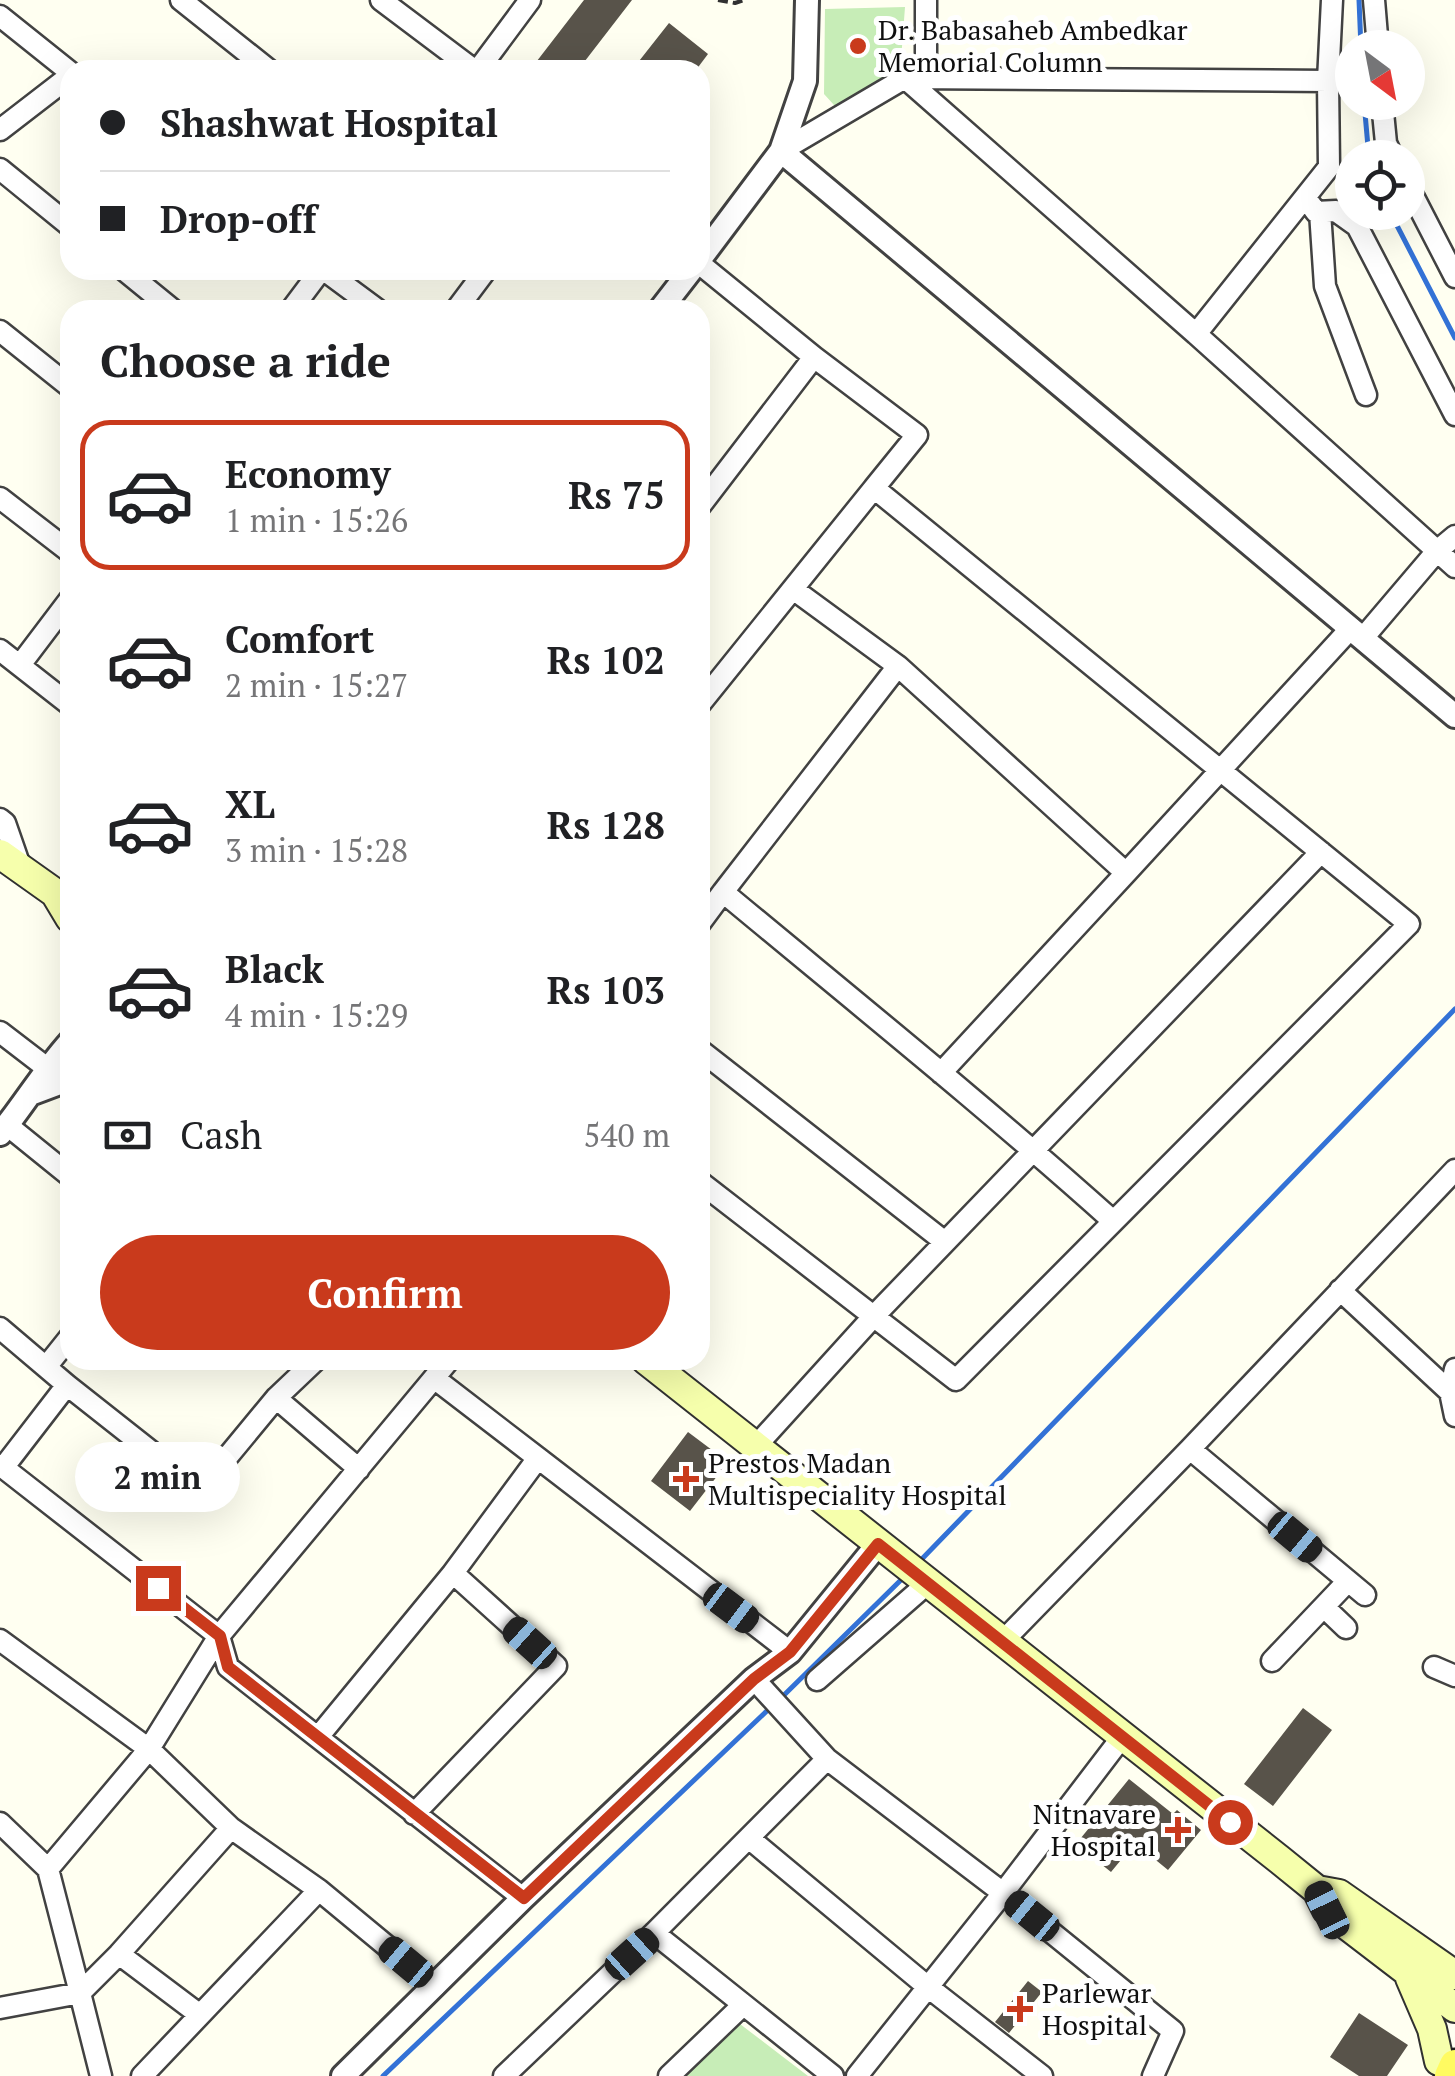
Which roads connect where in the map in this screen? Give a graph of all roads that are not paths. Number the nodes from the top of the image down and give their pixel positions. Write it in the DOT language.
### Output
graph roads {
  1 [pos="181,0"];
  2 [pos="381,0"];
  3 [pos="530,0"];
  4 [pos="807,0"];
  5 [pos="926,0"];
  6 [pos="1334,0"];
  7 [pos="1374,0"];
  8 [pos="0,16"];
  9 [pos="1376,30"];
  10 [pos="256,60"];
  11 [pos="462,60"];
  12 [pos="484,60"];
  13 [pos="60,66"];
  14 [pos="916,78"];
  15 [pos="1328,81"];
  16 [pos="60,82"];
  17 [pos="0,130"];
  18 [pos="781,151"];
  19 [pos="0,169"];
  20 [pos="1313,204"];
  21 [pos="60,218"];
  22 [pos="1425,219"];
  23 [pos="710,247"];
  24 [pos="710,269"];
  25 [pos="1455,277"];
  26 [pos="136,280"];
  27 [pos="315,280"];
  28 [pos="337,280"];
  29 [pos="683,280"];
  30 [pos="161,300"];
  31 [pos="299,300"];
  32 [pos="364,300"];
  33 [pos="668,300"];
  34 [pos="0,331"];
  35 [pos="1196,334"];
  36 [pos="814,357"];
  37 [pos="60,380"];
  38 [pos="1366,395"];
  39 [pos="1455,415"];
  40 [pos="874,488"];
  41 [pos="710,493"];
  42 [pos="0,498"];
  43 [pos="1455,536"];
  44 [pos="60,544"];
  45 [pos="1437,551"];
  46 [pos="1455,567"];
  47 [pos="793,590"];
  48 [pos="60,612"];
  49 [pos="1357,633"];
  50 [pos="0,650"];
  51 [pos="20,665"];
  52 [pos="898,666"];
  53 [pos="710,692"];
  54 [pos="60,697"];
  55 [pos="1455,716"];
  56 [pos="1221,770"];
  57 [pos="0,818"];
  58 [pos="1321,852"];
  59 [pos="7,862"];
  60 [pos="1126,873"];
  61 [pos="723,892"];
  62 [pos="60,893"];
  63 [pos="710,910"];
  64 [pos="0,1032"];
  65 [pos="710,1058"];
  66 [pos="59,1073"];
  67 [pos="941,1073"];
  68 [pos="4,1129"];
  69 [pos="1034,1150"];
  70 [pos="60,1169"];
  71 [pos="1455,1170"];
  72 [pos="710,1190"];
  73 [pos="1113,1222"];
  74 [pos="945,1242"];
  75 [pos="1340,1290"];
  76 [pos="873,1316"];
  77 [pos="0,1328"];
  78 [pos="60,1350"];
  79 [pos="46,1367"];
  80 [pos="1455,1369"];
  81 [pos="303,1370"];
  82 [pos="441,1370"];
  83 [pos="659,1370"];
  84 [pos="434,1378"];
  85 [pos="66,1385"];
  86 [pos="1450,1392"];
  87 [pos="276,1398"];
  88 [pos="1455,1416"];
  89 [pos="756,1447"];
  90 [pos="1190,1449"];
  91 [pos="538,1458"];
  92 [pos="2,1466"];
  93 [pos="359,1469"];
  94 [pos="887,1551"];
  95 [pos="453,1573"];
  96 [pos="1348,1581"];
  97 [pos="926,1582"];
  98 [pos="1364,1595"];
  99 [pos="1324,1607"];
  100 [pos="1346,1628"];
  101 [pos="220,1636"];
  102 [pos="0,1640"];
  103 [pos="1002,1642"];
  104 [pos="790,1652"];
  105 [pos="1272,1661"];
  106 [pos="1434,1666"];
  107 [pos="1455,1676"];
  108 [pos="817,1680"];
  109 [pos="758,1683"];
  110 [pos="318,1737"];
  111 [pos="1122,1737"];
  112 [pos="149,1749"];
  113 [pos="827,1760"];
  114 [pos="414,1814"];
  115 [pos="0,1823"];
  116 [pos="231,1828"];
  117 [pos="750,1839"];
  118 [pos="48,1869"];
  119 [pos="319,1890"];
  120 [pos="1004,1893"];
  121 [pos="524,1898"];
  122 [pos="654,1934"];
  123 [pos="120,1954"];
  124 [pos="1455,1955"];
  125 [pos="1413,1962"];
  126 [pos="1455,1975"];
  127 [pos="435,1986"];
  128 [pos="928,1987"];
  129 [pos="80,1994"];
  130 [pos="743,2005"];
  131 [pos="0,2008"];
  132 [pos="1455,2008"];
  133 [pos="200,2015"];
  134 [pos="1455,2026"];
  135 [pos="1444,2070"];
  136 [pos="101,2076"];
  137 [pos="142,2076"];
  138 [pos="343,2076"];
  139 [pos="504,2076"];
  140 [pos="669,2076"];
  141 [pos="833,2076"];
  142 [pos="858,2076"];
  143 [pos="1042,2076"];
  144 [pos="1152,2076"];
  1 -- 10 [label="street"];
  2 -- 11 [label="street"];
  3 -- 12 [label="street"];
  4 -- 18 [label="street"];
  5 -- 14 [label="street"];
  6 -- 15 [label="street"];
  7 -- 9 [label="street"];
  8 -- 13 [label="street"];
  14 -- 15 [label="street"];
  14 -- 18 [label="street"];
  14 -- 35 [label="street"];
  15 -- 20 [label="street"];
  16 -- 17 [label="street"];
  18 -- 23 [label="street"];
  18 -- 49 [label="street"];
  19 -- 21 [label="street"];
  20 -- 35 [label="street"];
  20 -- 38 [label="street"];
  20 -- 39 [label="street"];
  22 -- 25 [label="street"];
  24 -- 36 [label="street"];
  26 -- 30 [label="street"];
  27 -- 31 [label="street"];
  28 -- 32 [label="street"];
  29 -- 33 [label="street"];
  34 -- 37 [label="street"];
  35 -- 45 [label="street"];
  36 -- 40 [label="street"];
  36 -- 41 [label="street"];
  40 -- 47 [label="street"];
  40 -- 56 [label="street"];
  42 -- 44 [label="street"];
  43 -- 45 [label="street"];
  45 -- 46 [label="street"];
  45 -- 49 [label="street"];
  47 -- 52 [label="street"];
  47 -- 53 [label="street"];
  48 -- 51 [label="street"];
  49 -- 55 [label="street"];
  49 -- 56 [label="street"];
  50 -- 51 [label="street"];
  51 -- 54 [label="street"];
  52 -- 60 [label="street"];
  52 -- 61 [label="street"];
  56 -- 58 [label="street"];
  56 -- 60 [label="street"];
  57 -- 59 [label="street"];
  58 -- 69 [label="street"];
  58 -- 73 [label="street"];
  59 -- 62 [label="main road"];
  60 -- 67 [label="street"];
  61 -- 63 [label="street"];
  61 -- 67 [label="street"];
  64 -- 66 [label="street"];
  65 -- 74 [label="street"];
  66 -- 68 [label="street"];
  67 -- 69 [label="street"];
  68 -- 70 [label="street"];
  69 -- 73 [label="street"];
  69 -- 74 [label="street"];
  71 -- 75 [label="street"];
  72 -- 76 [label="street"];
  73 -- 76 [label="street"];
  74 -- 76 [label="street"];
  75 -- 86 [label="street"];
  75 -- 90 [label="street"];
  76 -- 89 [label="street"];
  77 -- 79 [label="street"];
  78 -- 79 [label="street"];
  79 -- 85 [label="street"];
  80 -- 86 [label="street"];
  81 -- 87 [label="street"];
  82 -- 84 [label="street"];
  83 -- 89 [label="main road"];
  84 -- 91 [label="street"];
  84 -- 93 [label="street"];
  85 -- 87 [label="street"];
  85 -- 92 [label="street"];
  86 -- 88 [label="street"];
  87 -- 93 [label="street"];
  89 -- 94 [label="main road"];
  90 -- 96 [label="street"];
  90 -- 103 [label="street"];
  91 -- 95 [label="street"];
  91 -- 104 [label="street"];
  92 -- 101 [label="street"];
  93 -- 101 [label="street"];
  94 -- 97 [label="main road"];
  94 -- 104 [label="street"];
  95 -- 110 [label="street"];
  95 -- 114 [label="street"];
  96 -- 98 [label="street"];
  96 -- 99 [label="street"];
  97 -- 103 [label="main road"];
  97 -- 108 [label="street"];
  99 -- 100 [label="street"];
  99 -- 105 [label="street"];
  101 -- 110 [label="street"];
  101 -- 112 [label="street"];
  102 -- 112 [label="street"];
  103 -- 111 [label="main road"];
  104 -- 109 [label="street"];
  106 -- 107 [label="street"];
  109 -- 113 [label="street"];
  109 -- 121 [label="street"];
  110 -- 114 [label="street"];
  111 -- 120 [label="street"];
  111 -- 125 [label="main road"];
  112 -- 116 [label="street"];
  112 -- 118 [label="street"];
  113 -- 117 [label="street"];
  113 -- 120 [label="street"];
  114 -- 121 [label="street"];
  115 -- 118 [label="street"];
  116 -- 119 [label="street"];
  116 -- 123 [label="street"];
  117 -- 122 [label="street"];
  117 -- 128 [label="street"];
  118 -- 129 [label="street"];
  119 -- 127 [label="street"];
  119 -- 133 [label="street"];
  120 -- 128 [label="street"];
  120 -- 144 [label="street"];
  121 -- 127 [label="street"];
  122 -- 130 [label="street"];
  122 -- 139 [label="street"];
  123 -- 129 [label="street"];
  123 -- 133 [label="street"];
  124 -- 125 [label="main road"];
  125 -- 126 [label="main road"];
  125 -- 132 [label="main road"];
  125 -- 135 [label="main road"];
  127 -- 138 [label="street"];
  128 -- 142 [label="street"];
  128 -- 143 [label="street"];
  129 -- 131 [label="street"];
  129 -- 136 [label="street"];
  130 -- 140 [label="street"];
  130 -- 141 [label="street"];
  133 -- 137 [label="street"];
  134 -- 135 [label="main road"];
}
